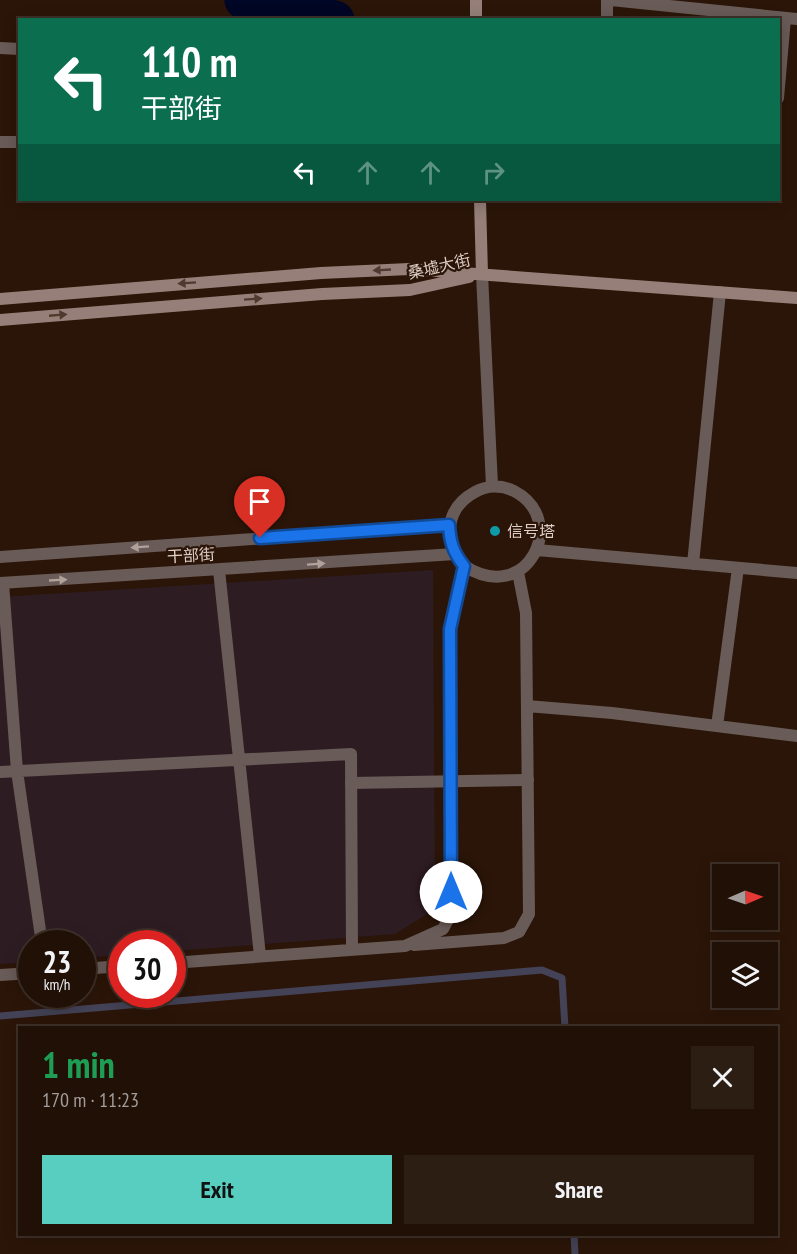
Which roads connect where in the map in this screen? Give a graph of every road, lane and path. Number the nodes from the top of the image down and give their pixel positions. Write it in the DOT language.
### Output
graph roads {
  1 [pos="476,0"];
  2 [pos="609,0"];
  3 [pos="654,2"];
  4 [pos="698,14"];
  5 [pos="476,18"];
  6 [pos="607,18"];
  7 [pos="772,18"];
  8 [pos="791,19"];
  9 [pos="0,48"];
  10 [pos="18,49"];
  11 [pos="780,86"];
  12 [pos="0,142"];
  13 [pos="18,142"];
  14 [pos="480,201"];
  15 [pos="482,274"];
  16 [pos="720,292"];
  17 [pos="797,298"];
  18 [pos="0,299"];
  19 [pos="0,320"];
  20 [pos="492,486"];
  21 [pos="449,525"];
  22 [pos="537,550"];
  23 [pos="455,554"];
  24 [pos="0,557"];
  25 [pos="693,564"];
  26 [pos="464,566"];
  27 [pos="738,568"];
  28 [pos="219,570"];
  29 [pos="518,572"];
  30 [pos="797,573"];
  31 [pos="2,583"];
  32 [pos="527,706"];
  33 [pos="717,726"];
  34 [pos="797,736"];
  35 [pos="240,760"];
  36 [pos="17,771"];
  37 [pos="0,772"];
  38 [pos="528,780"];
  39 [pos="450,782"];
  40 [pos="351,783"];
  41 [pos="40,930"];
  42 [pos="405,946"];
  43 [pos="352,950"];
  44 [pos="260,956"];
  45 [pos="186,962"];
  46 [pos="18,974"];
  47 [pos="0,975"];
  1 -- 5 [label="main road"];
  2 -- 3 [label="street"];
  2 -- 6 [label="street"];
  3 -- 4 [label="street"];
  4 -- 7 [label="street"];
  8 -- 11 [label="street"];
  9 -- 10 [label="street"];
  12 -- 13 [label="street"];
  14 -- 15 [label="main road"];
  15 -- 16 [label="main road"];
  15 -- 18 [label="main road, 桑墟大街, one-way"];
  19 -- 15 [label="main road, 桑墟大街, one-way"];
  15 -- 20 [label="street"];
  16 -- 17 [label="main road"];
  16 -- 25 [label="street"];
  20 -- 21 [label="street"];
  20 -- 22 [label="street"];
  21 -- 23 [label="street"];
  21 -- 24 [label="street, 干部街, one-way"];
  22 -- 25 [label="street"];
  22 -- 29 [label="street"];
  23 -- 26 [label="street"];
  28 -- 23 [label="street, 干部街, one-way"];
  25 -- 27 [label="street"];
  26 -- 29 [label="street"];
  26 -- 39 [label="street"];
  27 -- 30 [label="street"];
  27 -- 33 [label="street"];
  31 -- 28 [label="street, 干部街, one-way"];
  28 -- 35 [label="street"];
  29 -- 32 [label="street"];
  31 -- 36 [label="street"];
  32 -- 33 [label="street"];
  32 -- 38 [label="street"];
  33 -- 34 [label="street"];
  35 -- 36 [label="street"];
  35 -- 40 [label="street"];
  35 -- 44 [label="street"];
  36 -- 37 [label="street"];
  36 -- 41 [label="street"];
  38 -- 39 [label="street"];
  38 -- 42 [label="street"];
  39 -- 40 [label="street"];
  39 -- 42 [label="street"];
  40 -- 43 [label="street"];
  42 -- 43 [label="street"];
  43 -- 44 [label="street"];
  44 -- 45 [label="street"];
  46 -- 47 [label="street"];
}
